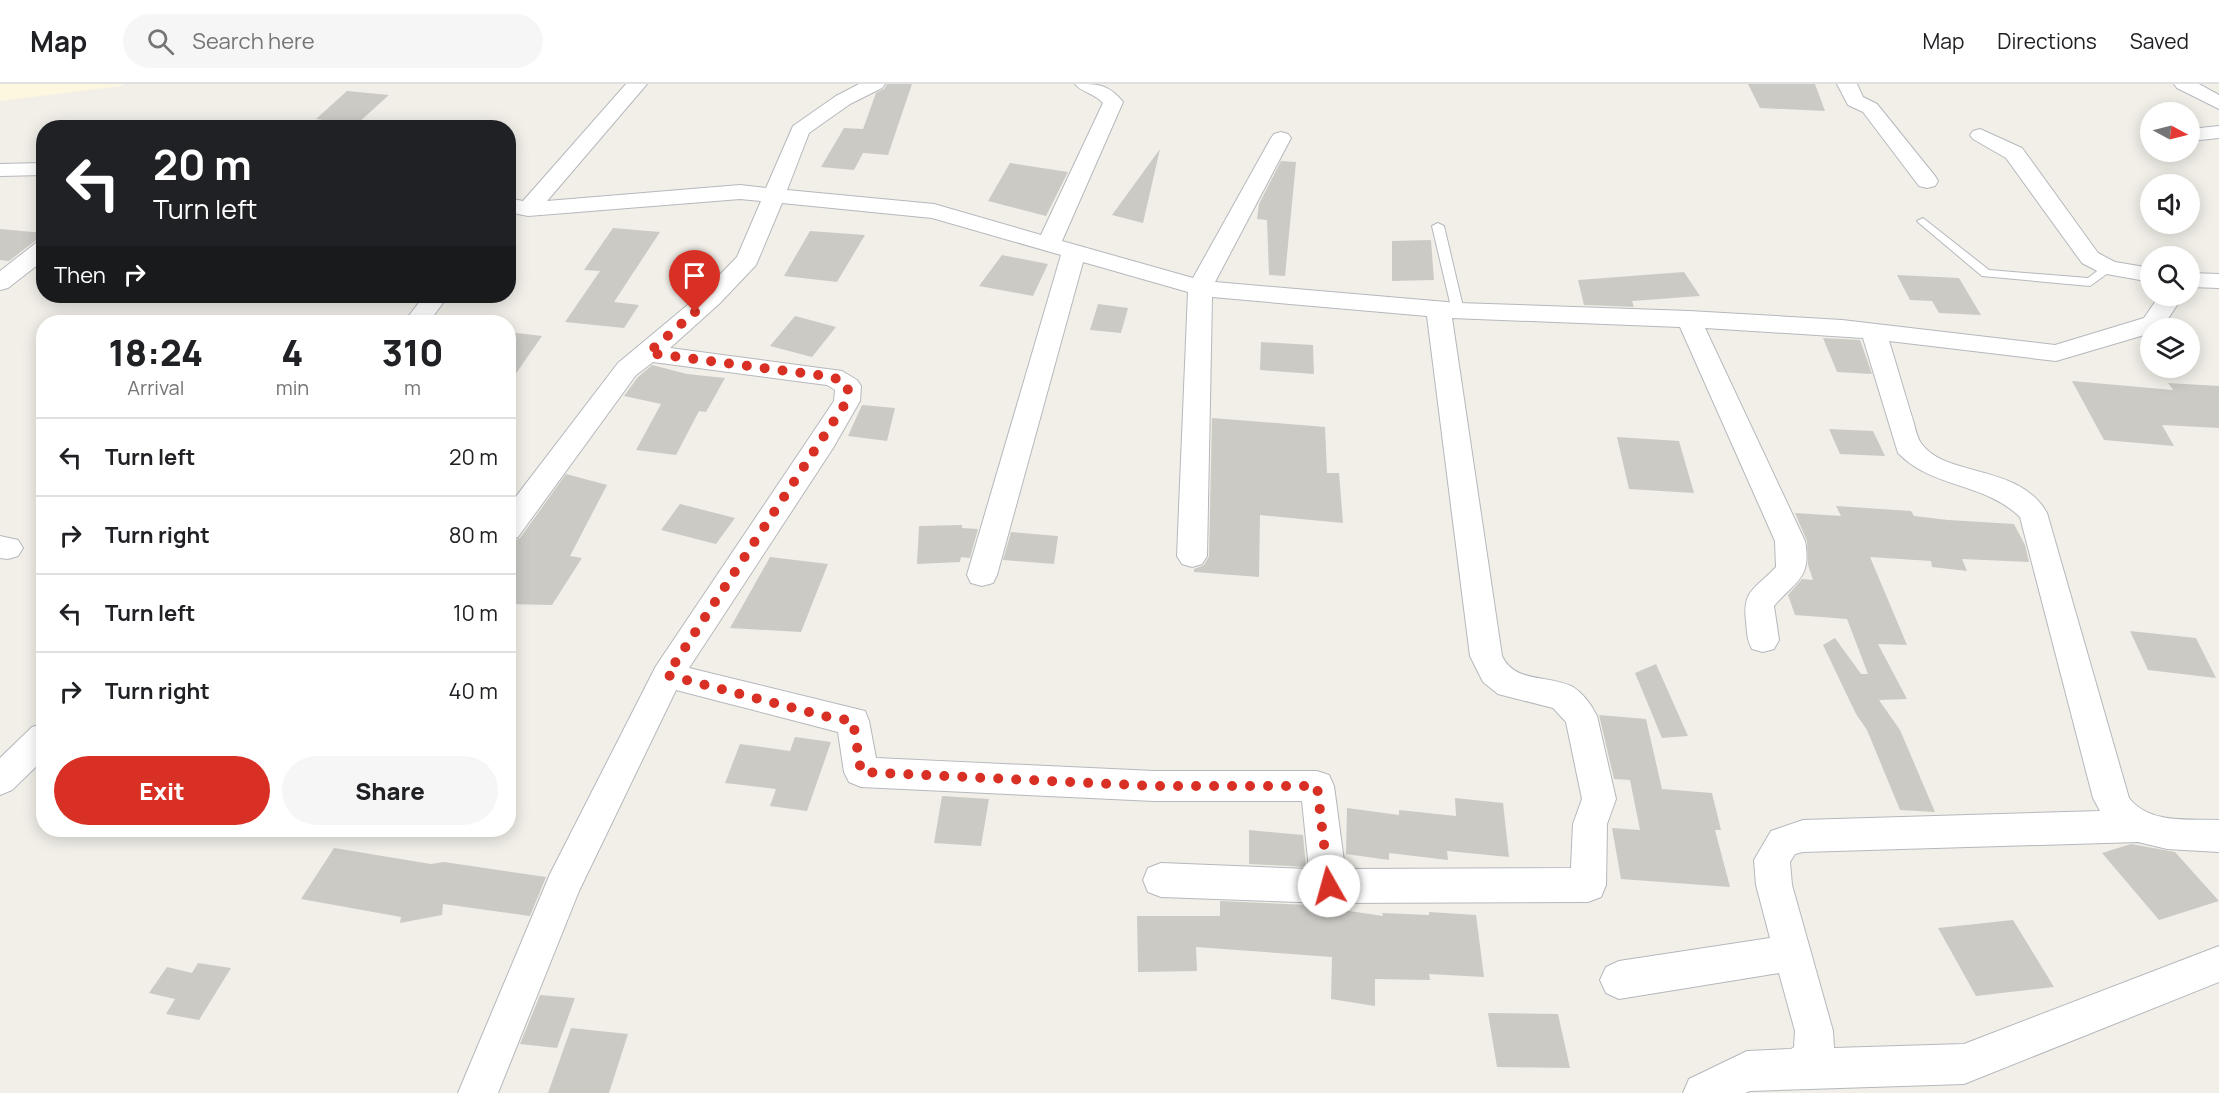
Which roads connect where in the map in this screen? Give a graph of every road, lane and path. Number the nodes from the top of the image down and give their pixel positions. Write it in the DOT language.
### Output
graph roads {
  1 [pos="637,84"];
  2 [pos="875,84"];
  3 [pos="1847,84"];
  4 [pos="2184,84"];
  5 [pos="1100,86"];
  6 [pos="2219,103"];
  7 [pos="2219,132"];
  8 [pos="2200,134"];
  9 [pos="1980,135"];
  10 [pos="1281,138"];
  11 [pos="36,169"];
  12 [pos="0,170"];
  13 [pos="1927,181"];
  14 [pos="774,195"];
  15 [pos="518,207"];
  16 [pos="1923,221"];
  17 [pos="1438,226"];
  18 [pos="1049,243"];
  19 [pos="1074,251"];
  20 [pos="36,254"];
  21 [pos="2109,268"];
  22 [pos="2140,273"];
  23 [pos="2200,280"];
  24 [pos="2219,281"];
  25 [pos="0,283"];
  26 [pos="1200,288"];
  27 [pos="431,303"];
  28 [pos="2165,306"];
  29 [pos="1448,310"];
  30 [pos="421,315"];
  31 [pos="1689,319"];
  32 [pos="1873,331"];
  33 [pos="648,353"];
  34 [pos="516,519"];
  35 [pos="1192,556"];
  36 [pos="982,575"];
  37 [pos="1763,640"];
  38 [pos="667,675"];
  39 [pos="36,745"];
  40 [pos="0,780"];
  41 [pos="2138,826"];
  42 [pos="2219,836"];
  43 [pos="1161,880"];
  44 [pos="1329,886"];
  45 [pos="1793,953"];
  46 [pos="2219,964"];
  47 [pos="1619,980"];
  48 [pos="1799,1069"];
  49 [pos="478,1093"];
  50 [pos="1703,1093"];
  1 -- 15 [label="street"];
  2 -- 14 [label="street"];
  3 -- 13 [label="street"];
  4 -- 6 [label="street"];
  5 -- 18 [label="street"];
  7 -- 8 [label="street"];
  9 -- 21 [label="street"];
  10 -- 26 [label="street"];
  11 -- 12 [label="street"];
  14 -- 15 [label="street"];
  14 -- 18 [label="street"];
  14 -- 33 [label="street"];
  16 -- 21 [label="lane"];
  17 -- 29 [label="lane"];
  18 -- 19 [label="street"];
  19 -- 26 [label="street"];
  19 -- 36 [label="street"];
  20 -- 25 [label="street"];
  21 -- 22 [label="street"];
  23 -- 24 [label="street"];
  26 -- 29 [label="street"];
  26 -- 35 [label="street"];
  27 -- 30 [label="street"];
  28 -- 32 [label="street"];
  29 -- 31 [label="street"];
  29 -- 44 [label="street"];
  31 -- 32 [label="street"];
  31 -- 37 [label="street"];
  32 -- 41 [label="street"];
  33 -- 34 [label="street"];
  33 -- 38 [label="street"];
  38 -- 44 [label="street"];
  38 -- 49 [label="street"];
  39 -- 40 [label="street"];
  41 -- 42 [label="street"];
  41 -- 45 [label="street"];
  43 -- 44 [label="street"];
  45 -- 47 [label="street"];
  45 -- 48 [label="street"];
  46 -- 48 [label="street"];
  48 -- 50 [label="street"];
}
